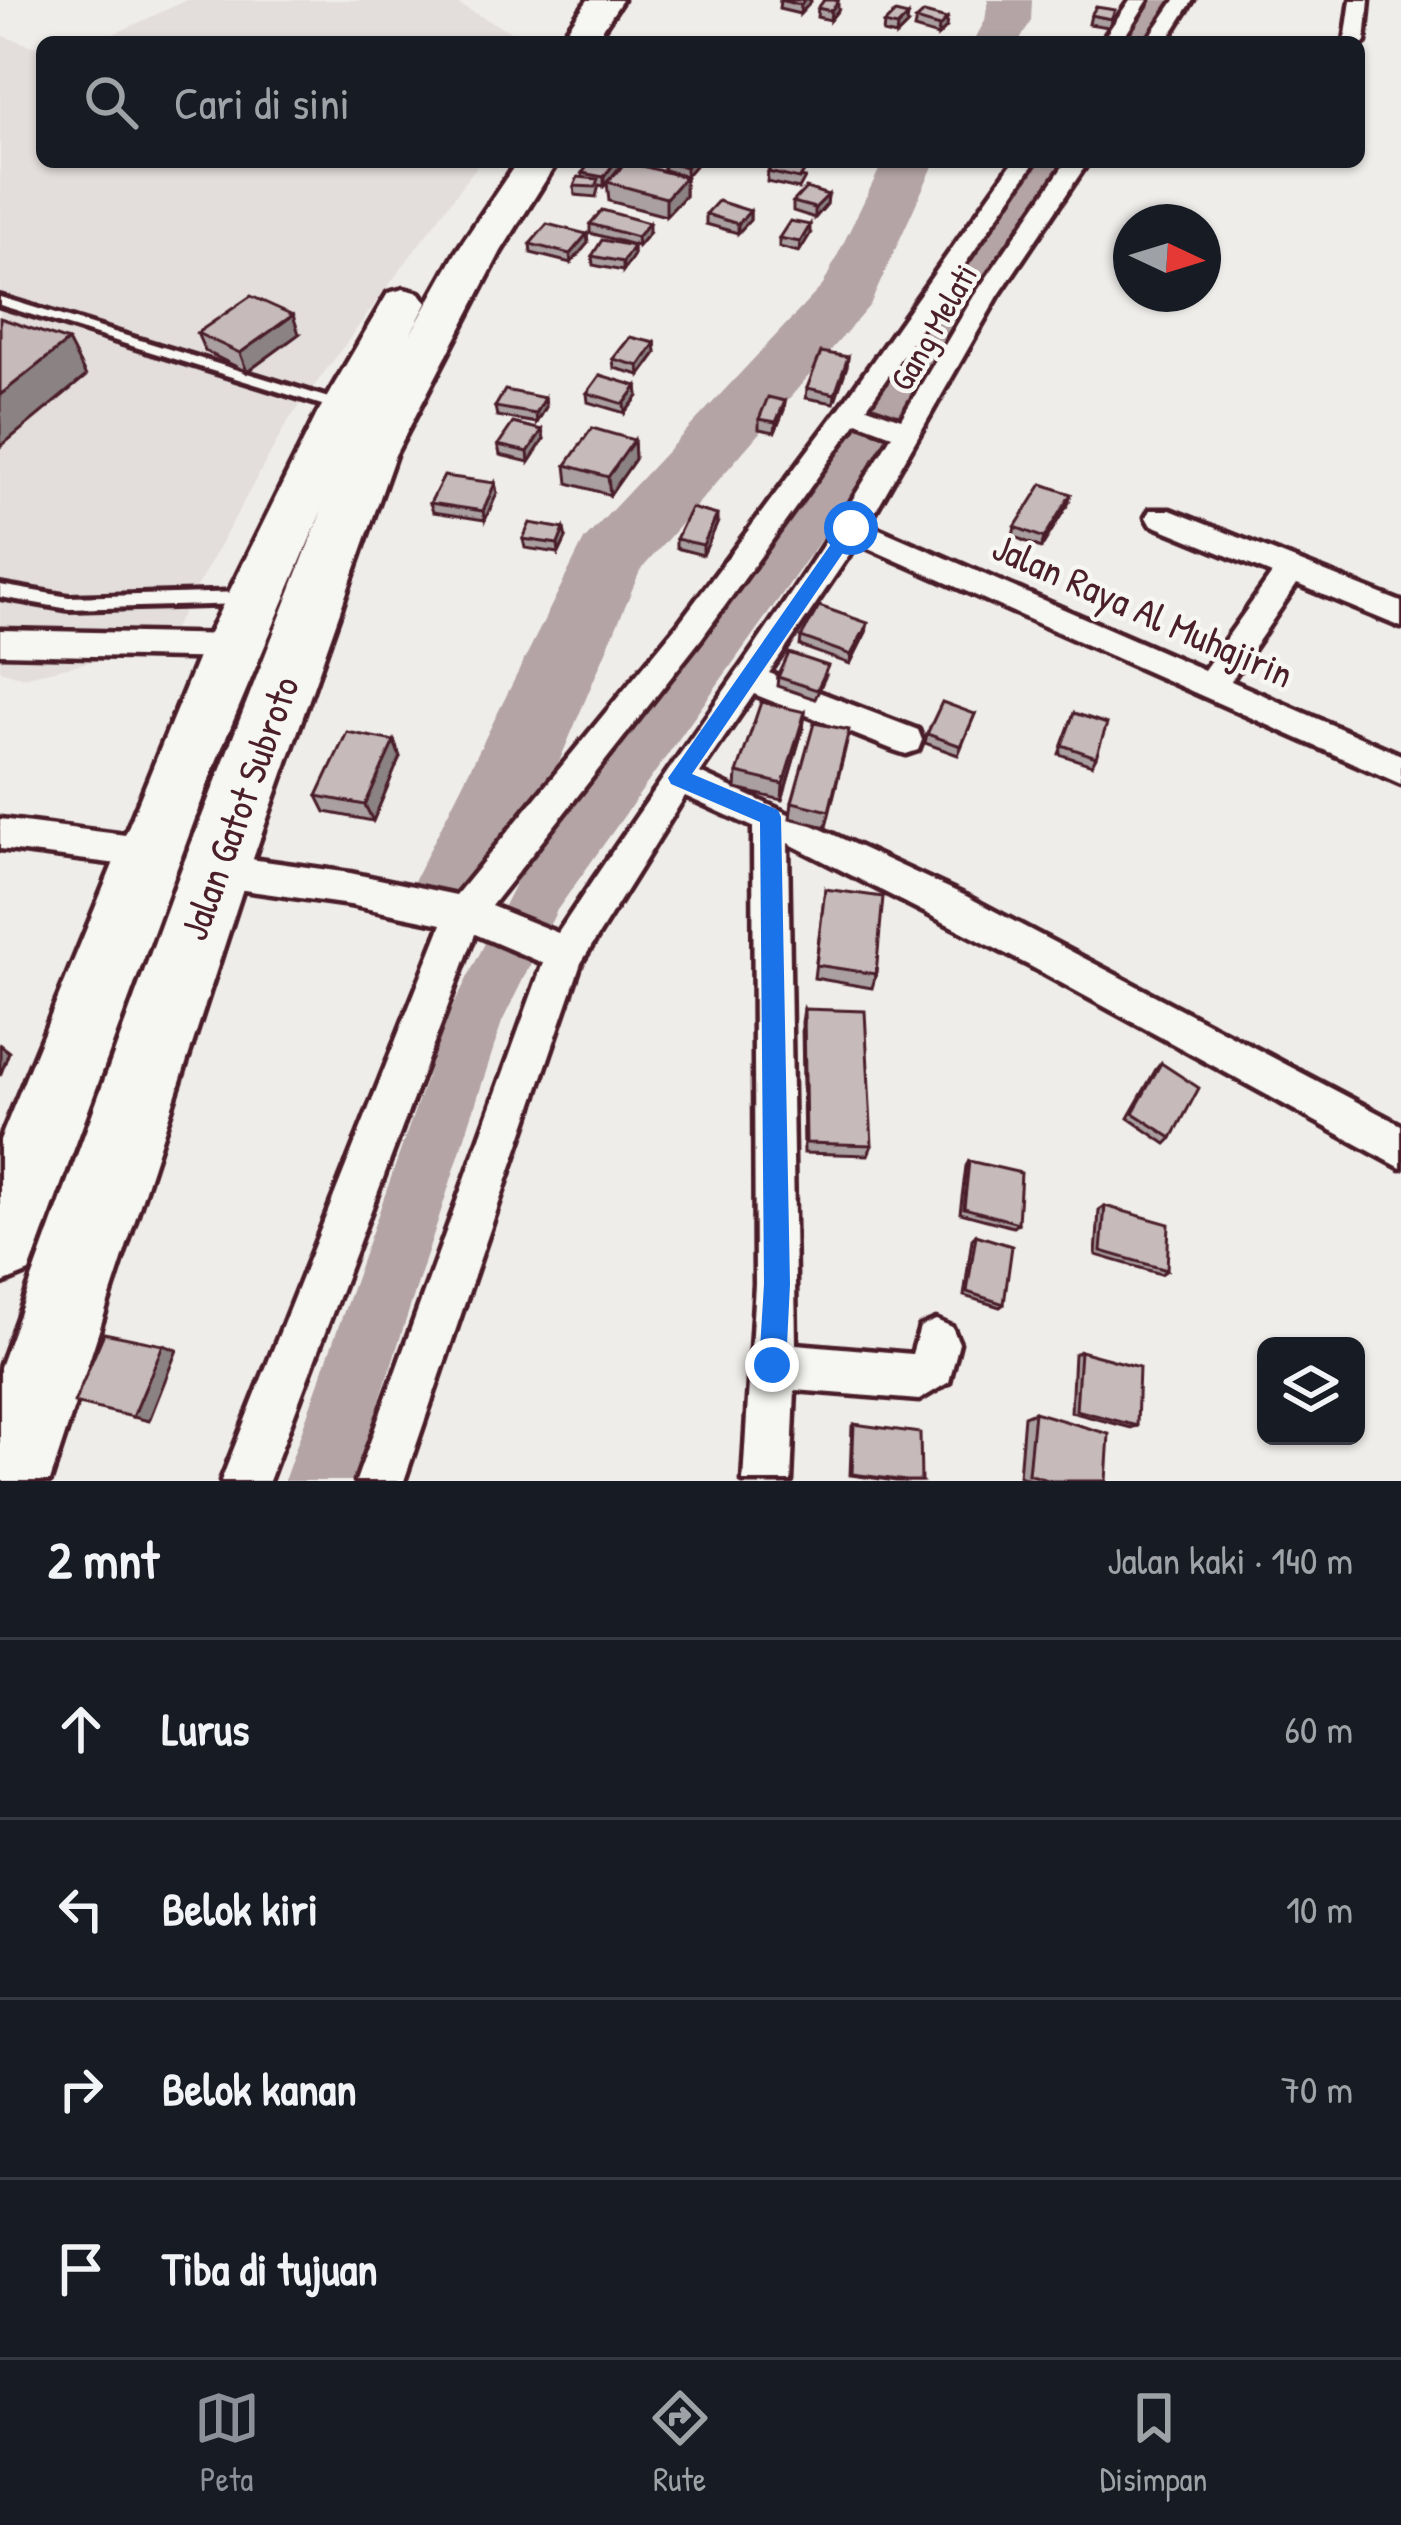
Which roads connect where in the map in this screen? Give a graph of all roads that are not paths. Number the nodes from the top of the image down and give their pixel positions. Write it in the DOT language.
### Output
graph roads {
  1 [pos="1139,0"];
  2 [pos="1184,0"];
  3 [pos="1360,0"];
  4 [pos="616,2"];
  5 [pos="1121,32"];
  6 [pos="582,36"];
  7 [pos="614,36"];
  8 [pos="1158,36"];
  9 [pos="1355,36"];
  10 [pos="489,168"];
  11 [pos="533,168"];
  12 [pos="1020,168"];
  13 [pos="1073,168"];
  14 [pos="0,302"];
  15 [pos="343,407"];
  16 [pos="854,412"];
  17 [pos="903,429"];
  18 [pos="1160,517"];
  19 [pos="851,528"];
  20 [pos="1291,571"];
  21 [pos="0,591"];
  22 [pos="1401,615"];
  23 [pos="244,622"];
  24 [pos="0,642"];
  25 [pos="750,679"];
  26 [pos="1211,685"];
  27 [pos="906,740"];
  28 [pos="1401,770"];
  29 [pos="678,778"];
  30 [pos="770,817"];
  31 [pos="0,834"];
  32 [pos="149,853"];
  33 [pos="215,870"];
  34 [pos="473,915"];
  35 [pos="549,947"];
  36 [pos="1401,1147"];
  37 [pos="0,1243"];
  38 [pos="936,1343"];
  39 [pos="772,1365"];
  40 [pos="4,1481"];
  41 [pos="245,1481"];
  42 [pos="380,1481"];
  43 [pos="767,1481"];
  1 -- 5 [label="street"];
  2 -- 8 [label="street"];
  3 -- 9 [label="street"];
  4 -- 6 [label="highway"];
  4 -- 7 [label="highway"];
  10 -- 15 [label="highway, Jalan Gatot Subroto"];
  11 -- 33 [label="highway, Jalan Gatot Subroto"];
  12 -- 16 [label="street"];
  13 -- 17 [label="street, Gang Melati"];
  14 -- 15 [label="lane"];
  15 -- 23 [label="highway, Jalan Gatot Subroto"];
  16 -- 17 [label="street"];
  16 -- 34 [label="street"];
  17 -- 19 [label="street, Gang Melati"];
  18 -- 20 [label="street"];
  19 -- 25 [label="street, Gang Melati"];
  19 -- 26 [label="street, Jalan Raya Al Muhajirin"];
  20 -- 22 [label="street"];
  20 -- 26 [label="street"];
  21 -- 23 [label="lane"];
  23 -- 24 [label="street"];
  23 -- 32 [label="highway, Jalan Gatot Subroto"];
  25 -- 27 [label="street"];
  25 -- 29 [label="street, Gang Melati"];
  26 -- 28 [label="street, Jalan Raya Al Muhajirin"];
  29 -- 30 [label="street"];
  29 -- 35 [label="street, Gang Melati"];
  30 -- 36 [label="street"];
  30 -- 39 [label="street"];
  31 -- 32 [label="street"];
  32 -- 37 [label="highway, Jalan Gatot Subroto"];
  33 -- 34 [label="street"];
  33 -- 40 [label="highway, Jalan Gatot Subroto"];
  34 -- 35 [label="street"];
  34 -- 41 [label="street"];
  35 -- 42 [label="street, Gang Melati"];
  38 -- 39 [label="street"];
  39 -- 43 [label="street"];
}
